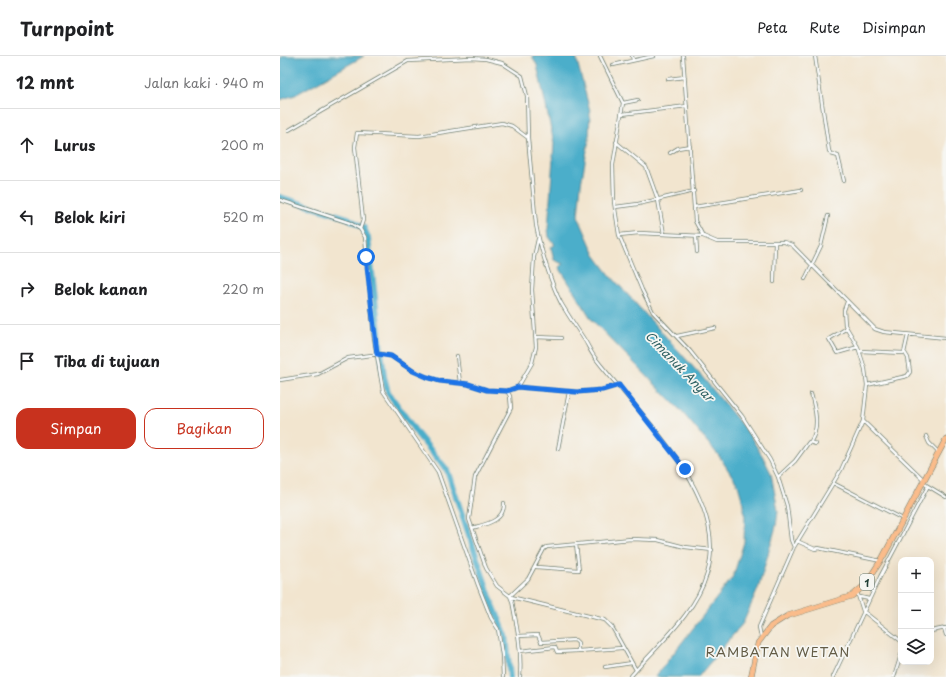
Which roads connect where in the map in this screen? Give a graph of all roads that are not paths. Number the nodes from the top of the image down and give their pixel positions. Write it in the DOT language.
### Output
graph roads {
  1 [pos="600,56"];
  2 [pos="632,56"];
  3 [pos="654,56"];
  4 [pos="683,56"];
  5 [pos="815,56"];
  6 [pos="633,60"];
  7 [pos="613,65"];
  8 [pos="685,77"];
  9 [pos="668,79"];
  10 [pos="638,100"];
  11 [pos="623,103"];
  12 [pos="687,106"];
  13 [pos="622,114"];
  14 [pos="289,130"];
  15 [pos="528,138"];
  16 [pos="616,142"];
  17 [pos="690,146"];
  18 [pos="670,153"];
  19 [pos="844,181"];
  20 [pos="801,190"];
  21 [pos="694,191"];
  22 [pos="280,200"];
  23 [pos="658,200"];
  24 [pos="696,206"];
  25 [pos="615,207"];
  26 [pos="828,216"];
  27 [pos="361,227"];
  28 [pos="664,234"];
  29 [pos="619,235"];
  30 [pos="696,236"];
  31 [pos="703,236"];
  32 [pos="538,238"];
  33 [pos="775,242"];
  34 [pos="697,252"];
  35 [pos="813,264"];
  36 [pos="805,279"];
  37 [pos="774,282"];
  38 [pos="848,302"];
  39 [pos="715,328"];
  40 [pos="847,328"];
  41 [pos="908,335"];
  42 [pos="676,336"];
  43 [pos="536,337"];
  44 [pos="561,338"];
  45 [pos="946,338"];
  46 [pos="858,347"];
  47 [pos="860,351"];
  48 [pos="905,353"];
  49 [pos="378,354"];
  50 [pos="457,356"];
  51 [pos="280,380"];
  52 [pos="460,383"];
  53 [pos="619,385"];
  54 [pos="867,385"];
  55 [pos="518,387"];
  56 [pos="507,391"];
  57 [pos="569,392"];
  58 [pos="811,394"];
  59 [pos="863,421"];
  60 [pos="926,436"];
  61 [pos="946,439"];
  62 [pos="811,441"];
  63 [pos="816,444"];
  64 [pos="558,449"];
  65 [pos="939,453"];
  66 [pos="778,477"];
  67 [pos="833,483"];
  68 [pos="926,484"];
  69 [pos="946,497"];
  70 [pos="504,503"];
  71 [pos="903,519"];
  72 [pos="472,528"];
  73 [pos="797,541"];
  74 [pos="576,544"];
  75 [pos="794,547"];
  76 [pos="712,550"];
  77 [pos="881,561"];
  78 [pos="536,567"];
  79 [pos="860,595"];
  80 [pos="510,596"];
  81 [pos="868,599"];
  82 [pos="863,610"];
  83 [pos="945,628"];
  84 [pos="934,630"];
  85 [pos="946,635"];
  86 [pos="519,636"];
  87 [pos="761,638"];
  88 [pos="898,639"];
  89 [pos="622,648"];
  90 [pos="578,650"];
  91 [pos="520,651"];
  92 [pos="632,664"];
  93 [pos="898,664"];
  94 [pos="605,667"];
  95 [pos="636,670"];
  96 [pos="503,677"];
  97 [pos="520,677"];
  98 [pos="630,677"];
  99 [pos="751,677"];
  100 [pos="832,677"];
  101 [pos="894,677"];
  1 -- 11 [label="street"];
  2 -- 6 [label="street"];
  3 -- 6 [label="street"];
  4 -- 8 [label="street"];
  5 -- 19 [label="street"];
  6 -- 7 [label="street"];
  8 -- 9 [label="street"];
  8 -- 12 [label="street"];
  10 -- 11 [label="street"];
  11 -- 13 [label="street"];
  12 -- 13 [label="street"];
  12 -- 17 [label="street"];
  13 -- 16 [label="street"];
  14 -- 15 [label="street"];
  15 -- 27 [label="street"];
  15 -- 32 [label="street"];
  16 -- 23 [label="street"];
  16 -- 25 [label="street"];
  17 -- 18 [label="street"];
  17 -- 21 [label="street"];
  20 -- 24 [label="street"];
  21 -- 23 [label="street"];
  21 -- 24 [label="street"];
  22 -- 27 [label="street"];
  23 -- 25 [label="street"];
  23 -- 28 [label="street"];
  24 -- 31 [label="street"];
  25 -- 29 [label="street"];
  26 -- 35 [label="street"];
  27 -- 49 [label="street"];
  28 -- 29 [label="street"];
  28 -- 30 [label="street"];
  29 -- 42 [label="street"];
  30 -- 31 [label="street"];
  30 -- 34 [label="street"];
  31 -- 33 [label="street"];
  32 -- 43 [label="street"];
  32 -- 53 [label="street"];
  33 -- 35 [label="street"];
  33 -- 37 [label="street"];
  35 -- 36 [label="street"];
  35 -- 38 [label="street"];
  38 -- 40 [label="street"];
  38 -- 41 [label="street"];
  39 -- 42 [label="street"];
  40 -- 46 [label="street"];
  40 -- 46 [label="street"];
  41 -- 45 [label="street"];
  41 -- 48 [label="street"];
  42 -- 66 [label="street"];
  43 -- 44 [label="street"];
  43 -- 55 [label="street"];
  46 -- 47 [label="street"];
  47 -- 48 [label="street"];
  47 -- 54 [label="street"];
  48 -- 54 [label="street"];
  49 -- 51 [label="street"];
  49 -- 52 [label="street"];
  49 -- 96 [label="street"];
  50 -- 52 [label="street"];
  52 -- 56 [label="street"];
  53 -- 57 [label="street"];
  53 -- 76 [label="street"];
  54 -- 59 [label="street"];
  55 -- 56 [label="street"];
  55 -- 57 [label="street"];
  56 -- 72 [label="street"];
  57 -- 64 [label="street"];
  58 -- 62 [label="street"];
  59 -- 67 [label="street"];
  59 -- 68 [label="street"];
  60 -- 65 [label="street"];
  61 -- 65 [label="highway, 1"];
  62 -- 63 [label="street"];
  62 -- 66 [label="street"];
  65 -- 68 [label="highway, 1"];
  66 -- 75 [label="street"];
  67 -- 71 [label="street"];
  67 -- 73 [label="street"];
  68 -- 69 [label="street"];
  68 -- 71 [label="highway, 1"];
  68 -- 81 [label="street"];
  70 -- 72 [label="street"];
  71 -- 77 [label="highway, 1"];
  72 -- 80 [label="street"];
  73 -- 75 [label="street"];
  73 -- 77 [label="street"];
  74 -- 76 [label="street"];
  74 -- 78 [label="street"];
  74 -- 78 [label="street"];
  75 -- 87 [label="street"];
  76 -- 95 [label="street"];
  77 -- 79 [label="highway, 1"];
  78 -- 80 [label="street"];
  79 -- 81 [label="street"];
  79 -- 82 [label="street"];
  79 -- 87 [label="highway, 1"];
  80 -- 86 [label="street"];
  80 -- 89 [label="street"];
  81 -- 82 [label="street"];
  82 -- 88 [label="street"];
  82 -- 100 [label="street"];
  83 -- 84 [label="street"];
  83 -- 85 [label="street"];
  86 -- 90 [label="street"];
  86 -- 91 [label="street"];
  87 -- 99 [label="highway, 1"];
  89 -- 90 [label="street"];
  89 -- 92 [label="street"];
  90 -- 91 [label="street"];
  91 -- 97 [label="street"];
  92 -- 94 [label="street"];
  92 -- 95 [label="street"];
  93 -- 101 [label="street"];
  95 -- 98 [label="street"];
}
